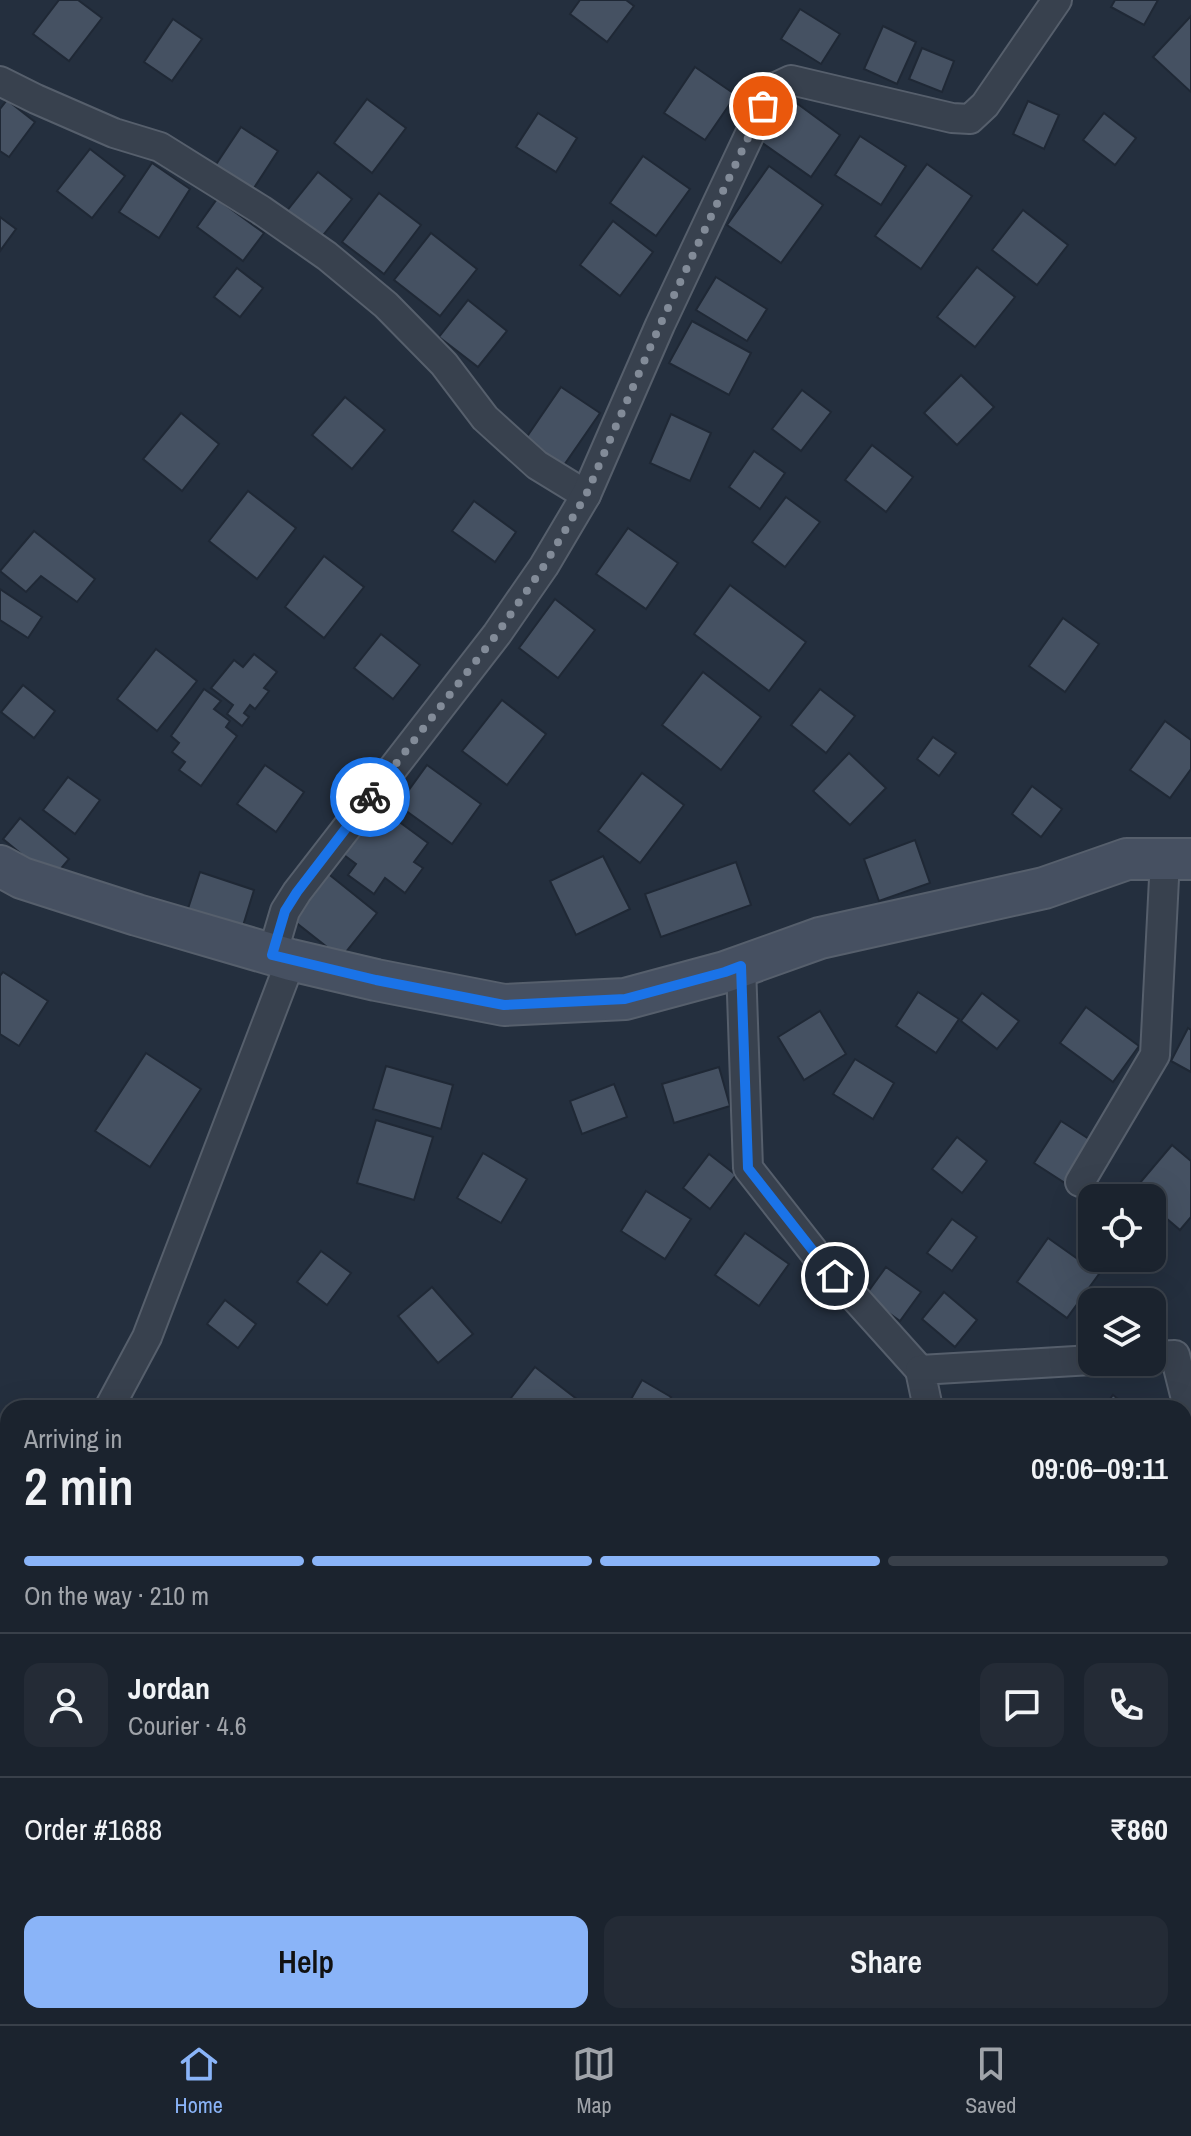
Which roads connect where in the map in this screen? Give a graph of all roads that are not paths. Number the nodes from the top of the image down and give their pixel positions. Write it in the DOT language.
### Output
graph roads {
  1 [pos="1057,0"];
  2 [pos="0,81"];
  3 [pos="586,495"];
  4 [pos="1178,859"];
  5 [pos="0,866"];
  6 [pos="282,958"];
  7 [pos="741,966"];
  8 [pos="1080,1182"];
  9 [pos="1166,1355"];
  10 [pos="1078,1361"];
  11 [pos="920,1370"];
  12 [pos="113,1400"];
  13 [pos="926,1400"];
  14 [pos="1186,1400"];
  1 -- 3 [label="street"];
  2 -- 3 [label="street"];
  3 -- 6 [label="street"];
  4 -- 7 [label="main road"];
  4 -- 8 [label="street"];
  5 -- 6 [label="main road"];
  6 -- 7 [label="main road"];
  6 -- 12 [label="street"];
  7 -- 11 [label="street"];
  9 -- 14 [label="street"];
  10 -- 11 [label="street"];
  11 -- 13 [label="street"];
}
